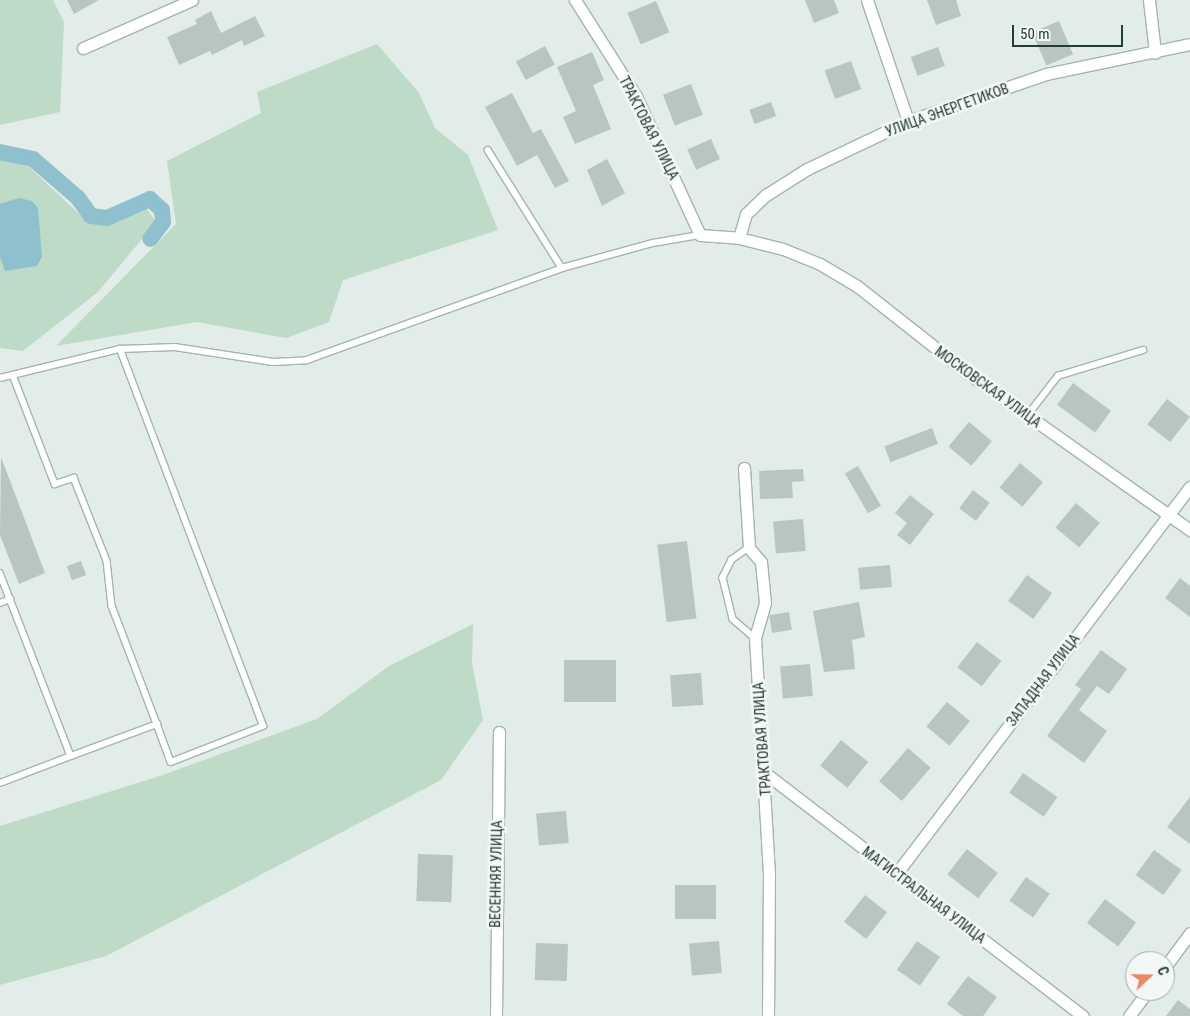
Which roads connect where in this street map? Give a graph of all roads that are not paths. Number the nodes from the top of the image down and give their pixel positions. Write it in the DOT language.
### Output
graph roads {
  1 [pos="192,0"];
  2 [pos="575,0"];
  3 [pos="867,0"];
  4 [pos="1149,0"];
  5 [pos="1190,44"];
  6 [pos="83,48"];
  7 [pos="1155,53"];
  8 [pos="908,121"];
  9 [pos="488,150"];
  10 [pos="700,235"];
  11 [pos="739,238"];
  12 [pos="562,268"];
  13 [pos="120,349"];
  14 [pos="1143,350"];
  15 [pos="13,375"];
  16 [pos="0,378"];
  17 [pos="1027,416"];
  18 [pos="744,468"];
  19 [pos="1190,487"];
  20 [pos="1169,514"];
  21 [pos="1190,530"];
  22 [pos="750,548"];
  23 [pos="0,573"];
  24 [pos="10,600"];
  25 [pos="0,603"];
  26 [pos="754,638"];
  27 [pos="157,724"];
  28 [pos="499,732"];
  29 [pos="71,756"];
  30 [pos="765,773"];
  31 [pos="0,783"];
  32 [pos="896,874"];
  33 [pos="1190,934"];
  34 [pos="1175,954"];
  35 [pos="1140,1001"];
  36 [pos="496,1016"];
  37 [pos="768,1016"];
  38 [pos="1083,1016"];
  39 [pos="1129,1016"];
  1 -- 6 [label="street"];
  2 -- 10 [label="street, ТРАКТОВАЯ УЛИЦА"];
  3 -- 8 [label="street"];
  4 -- 7 [label="street"];
  5 -- 7 [label="street, УЛИЦА ЭНЕРГЕТИКОВ"];
  7 -- 8 [label="street, УЛИЦА ЭНЕРГЕТИКОВ"];
  8 -- 11 [label="street, УЛИЦА ЭНЕРГЕТИКОВ"];
  9 -- 12 [label="lane"];
  10 -- 11 [label="street, МОСКОВСКАЯ УЛИЦА"];
  10 -- 12 [label="lane"];
  11 -- 17 [label="street, МОСКОВСКАЯ УЛИЦА"];
  12 -- 13 [label="lane"];
  13 -- 15 [label="lane"];
  13 -- 27 [label="lane"];
  14 -- 17 [label="lane"];
  15 -- 16 [label="lane"];
  15 -- 27 [label="lane"];
  17 -- 20 [label="street, МОСКОВСКАЯ УЛИЦА"];
  18 -- 22 [label="street, ТРАКТОВАЯ УЛИЦА"];
  19 -- 20 [label="street, ЗАПАДНАЯ УЛИЦА"];
  20 -- 21 [label="street, МОСКОВСКАЯ УЛИЦА"];
  20 -- 32 [label="street, ЗАПАДНАЯ УЛИЦА"];
  22 -- 26 [label="street, ТРАКТОВАЯ УЛИЦА"];
  22 -- 26 [label="lane"];
  23 -- 24 [label="lane"];
  24 -- 25 [label="lane"];
  24 -- 29 [label="lane"];
  26 -- 30 [label="street, ТРАКТОВАЯ УЛИЦА"];
  27 -- 29 [label="lane"];
  28 -- 36 [label="street, ВЕСЕННЯЯ УЛИЦА"];
  29 -- 31 [label="lane"];
  30 -- 32 [label="street, МАГИСТРАЛЬНАЯ УЛИЦА"];
  30 -- 37 [label="street, ТРАКТОВАЯ УЛИЦА"];
  32 -- 38 [label="street, МАГИСТРАЛЬНАЯ УЛИЦА"];
  33 -- 34 [label="street"];
  35 -- 39 [label="street"];
}
